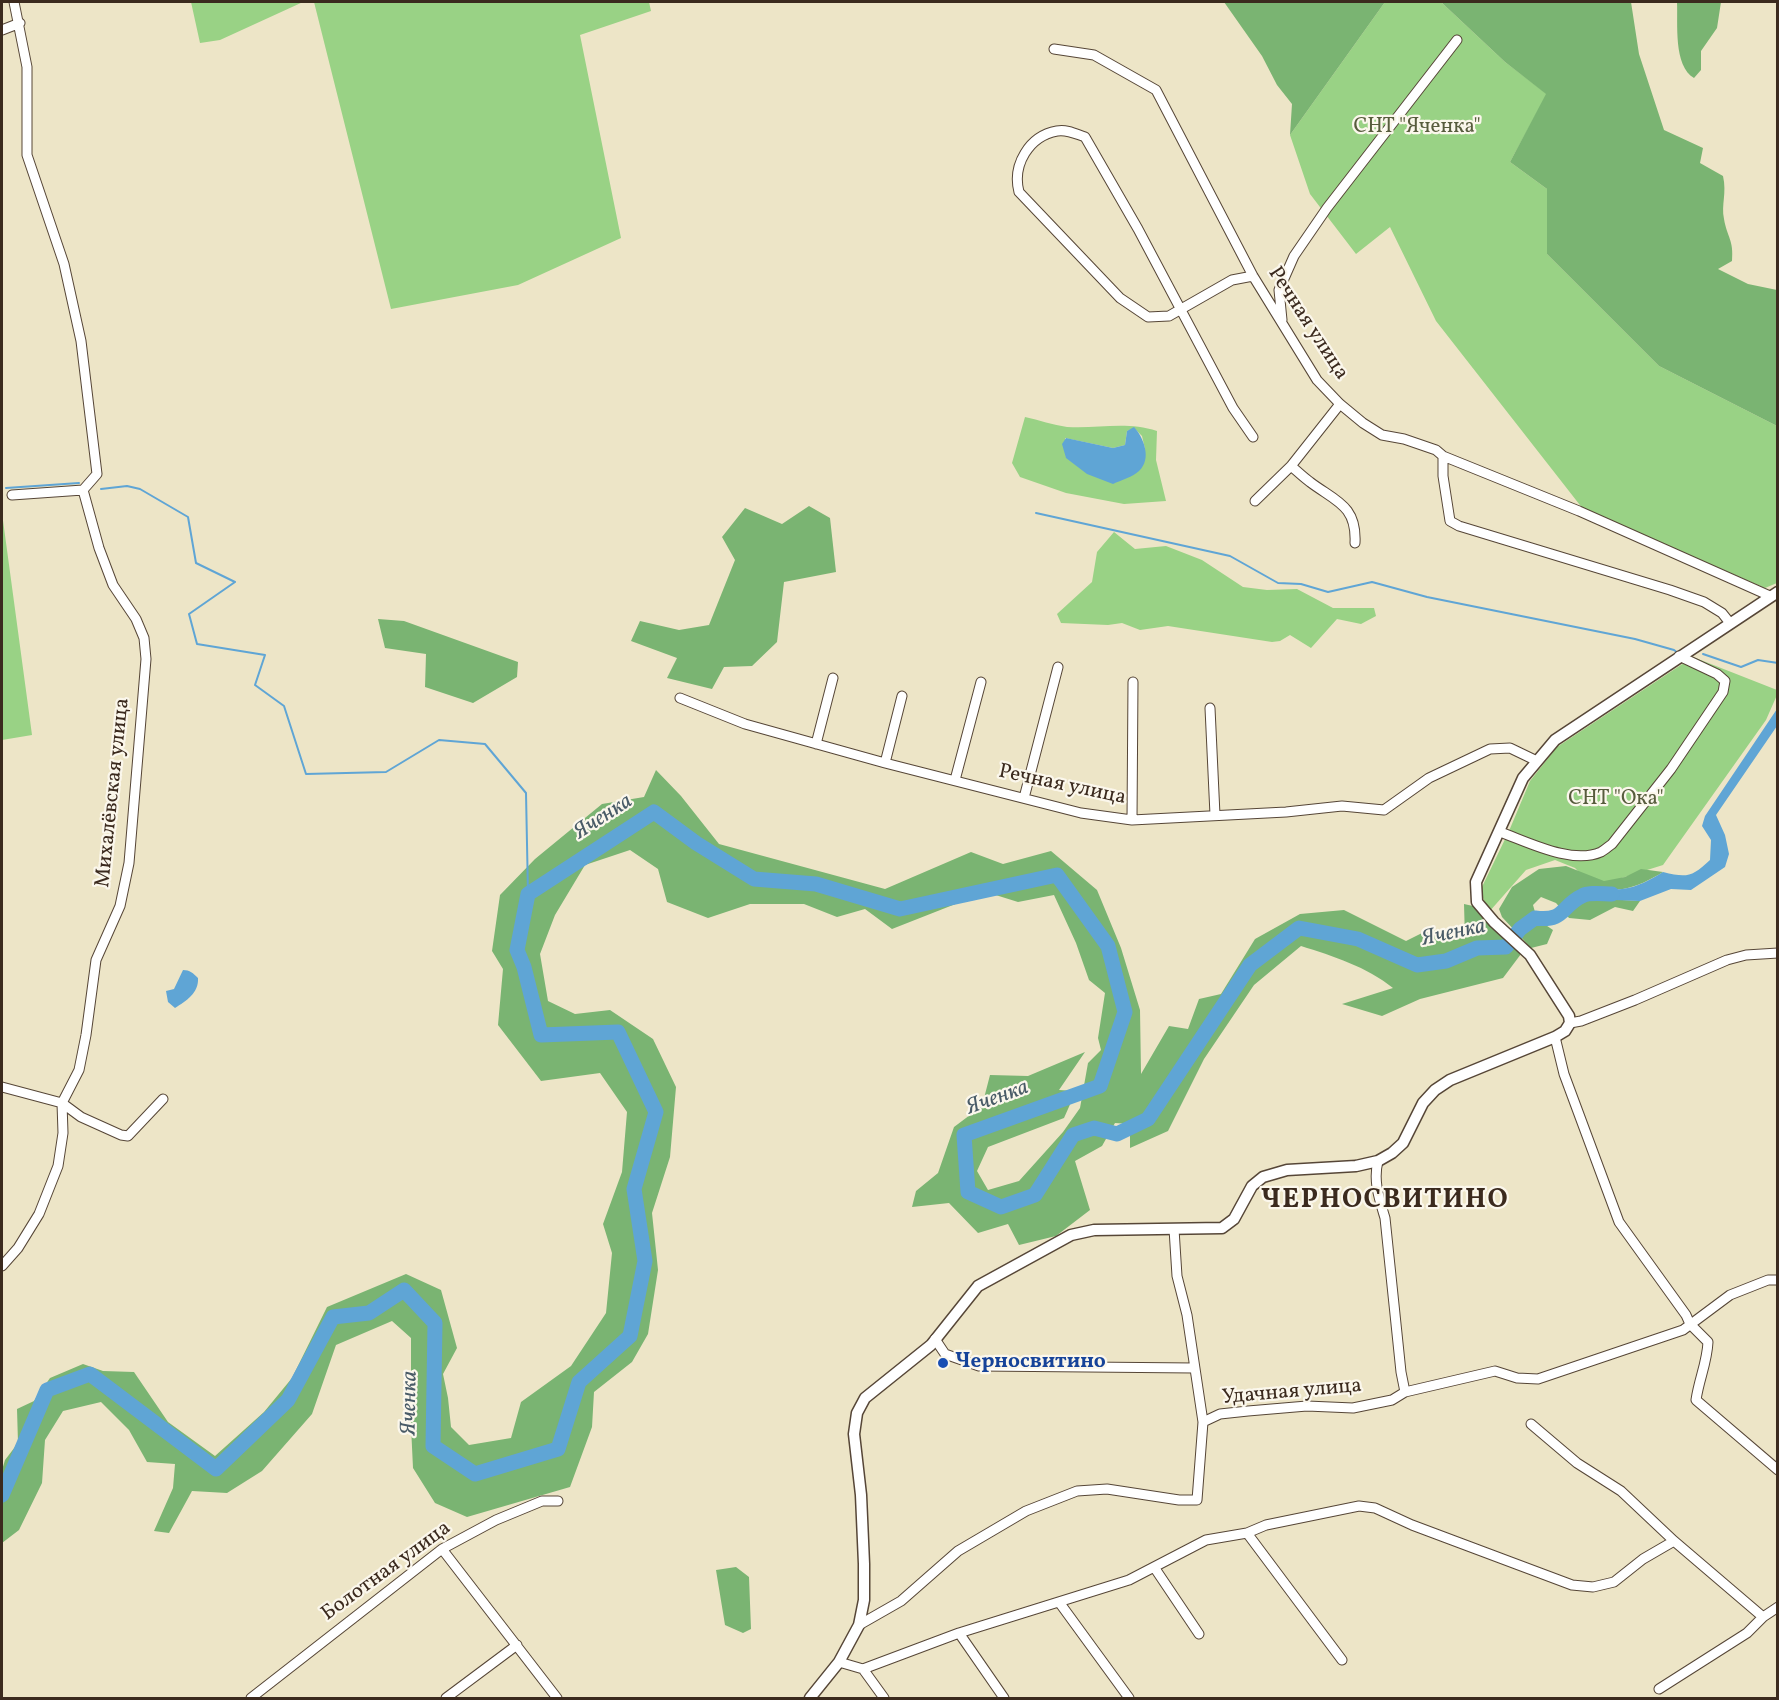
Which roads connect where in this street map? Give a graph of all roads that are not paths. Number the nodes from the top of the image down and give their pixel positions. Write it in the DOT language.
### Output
graph roads {
  1 [pos="14,2"];
  2 [pos="20,23"];
  3 [pos="2,30"];
  4 [pos="1457,40"];
  5 [pos="1054,49"];
  6 [pos="1253,276"];
  7 [pos="1180,310"];
  8 [pos="1282,325"];
  9 [pos="1340,404"];
  10 [pos="1253,436"];
  11 [pos="1443,456"];
  12 [pos="1291,466"];
  13 [pos="83,490"];
  14 [pos="12,495"];
  15 [pos="1255,501"];
  16 [pos="1354,543"];
  17 [pos="1774,594"];
  18 [pos="1730,622"];
  19 [pos="1679,656"];
  20 [pos="1058,667"];
  21 [pos="833,678"];
  22 [pos="981,682"];
  23 [pos="1132,682"];
  24 [pos="902,696"];
  25 [pos="680,698"];
  26 [pos="1210,708"];
  27 [pos="816,744"];
  28 [pos="1537,761"];
  29 [pos="885,763"];
  30 [pos="956,780"];
  31 [pos="1024,798"];
  32 [pos="1215,815"];
  33 [pos="1132,820"];
  34 [pos="1500,832"];
  35 [pos="1778,953"];
  36 [pos="1570,1023"];
  37 [pos="1555,1037"];
  38 [pos="2,1087"];
  39 [pos="163,1099"];
  40 [pos="62,1103"];
  41 [pos="1378,1161"];
  42 [pos="1174,1229"];
  43 [pos="2,1266"];
  44 [pos="1778,1280"];
  45 [pos="1690,1324"];
  46 [pos="935,1339"];
  47 [pos="1194,1368"];
  48 [pos="1406,1392"];
  49 [pos="1203,1422"];
  50 [pos="1531,1424"];
  51 [pos="1778,1470"];
  52 [pos="558,1501"];
  53 [pos="1247,1533"];
  54 [pos="1674,1541"];
  55 [pos="442,1549"];
  56 [pos="1154,1567"];
  57 [pos="1059,1602"];
  58 [pos="1778,1607"];
  59 [pos="1763,1617"];
  60 [pos="859,1624"];
  61 [pos="958,1633"];
  62 [pos="1199,1634"];
  63 [pos="517,1645"];
  64 [pos="1342,1660"];
  65 [pos="839,1662"];
  66 [pos="863,1669"];
  67 [pos="1659,1689"];
  68 [pos="251,1698"];
  69 [pos="446,1698"];
  70 [pos="557,1698"];
  71 [pos="810,1698"];
  72 [pos="884,1698"];
  73 [pos="1004,1698"];
  74 [pos="1130,1698"];
  1 -- 2 [label="street"];
  2 -- 3 [label="street"];
  2 -- 13 [label="street"];
  4 -- 8 [label="street"];
  5 -- 6 [label="street, Речная улица"];
  6 -- 7 [label="street"];
  6 -- 8 [label="street, Речная улица"];
  7 -- 7 [label="street"];
  7 -- 10 [label="street"];
  8 -- 9 [label="street, Речная улица"];
  9 -- 11 [label="street, Речная улица"];
  9 -- 12 [label="street"];
  11 -- 17 [label="street, Речная улица"];
  11 -- 18 [label="street"];
  12 -- 15 [label="street"];
  12 -- 16 [label="street"];
  13 -- 14 [label="street"];
  13 -- 40 [label="street, Михалёвская улица"];
  17 -- 18 [label="street"];
  18 -- 19 [label="street"];
  19 -- 28 [label="street"];
  19 -- 34 [label="street"];
  20 -- 31 [label="street"];
  21 -- 27 [label="street"];
  22 -- 30 [label="street"];
  23 -- 33 [label="street"];
  24 -- 29 [label="street"];
  25 -- 27 [label="street, Речная улица"];
  26 -- 32 [label="street"];
  27 -- 29 [label="street, Речная улица"];
  28 -- 32 [label="street, Речная улица"];
  28 -- 34 [label="street"];
  29 -- 30 [label="street, Речная улица"];
  30 -- 31 [label="street, Речная улица"];
  31 -- 33 [label="street, Речная улица"];
  32 -- 33 [label="street, Речная улица"];
  34 -- 36 [label="street"];
  35 -- 36 [label="street"];
  36 -- 37 [label="street"];
  37 -- 41 [label="street"];
  37 -- 45 [label="street"];
  38 -- 40 [label="street"];
  39 -- 40 [label="street"];
  40 -- 43 [label="street, Михалёвская улица"];
  41 -- 42 [label="street"];
  41 -- 48 [label="street"];
  42 -- 46 [label="street"];
  42 -- 47 [label="street"];
  44 -- 45 [label="street, Удачная улица"];
  45 -- 48 [label="street, Удачная улица"];
  45 -- 51 [label="street"];
  46 -- 47 [label="street"];
  46 -- 60 [label="street"];
  47 -- 49 [label="street"];
  48 -- 49 [label="street, Удачная улица"];
  49 -- 60 [label="street, Удачная улица"];
  50 -- 54 [label="street"];
  52 -- 55 [label="street, Болотная улица"];
  53 -- 54 [label="street"];
  53 -- 56 [label="street"];
  53 -- 64 [label="street"];
  54 -- 59 [label="street"];
  55 -- 63 [label="street"];
  55 -- 68 [label="street, Болотная улица"];
  56 -- 57 [label="street"];
  56 -- 62 [label="street"];
  57 -- 61 [label="street"];
  57 -- 74 [label="street"];
  58 -- 59 [label="street"];
  59 -- 67 [label="street"];
  60 -- 65 [label="street"];
  61 -- 66 [label="street"];
  61 -- 73 [label="street"];
  63 -- 69 [label="street"];
  63 -- 70 [label="street"];
  65 -- 66 [label="street"];
  65 -- 71 [label="street"];
  66 -- 72 [label="street"];
}
